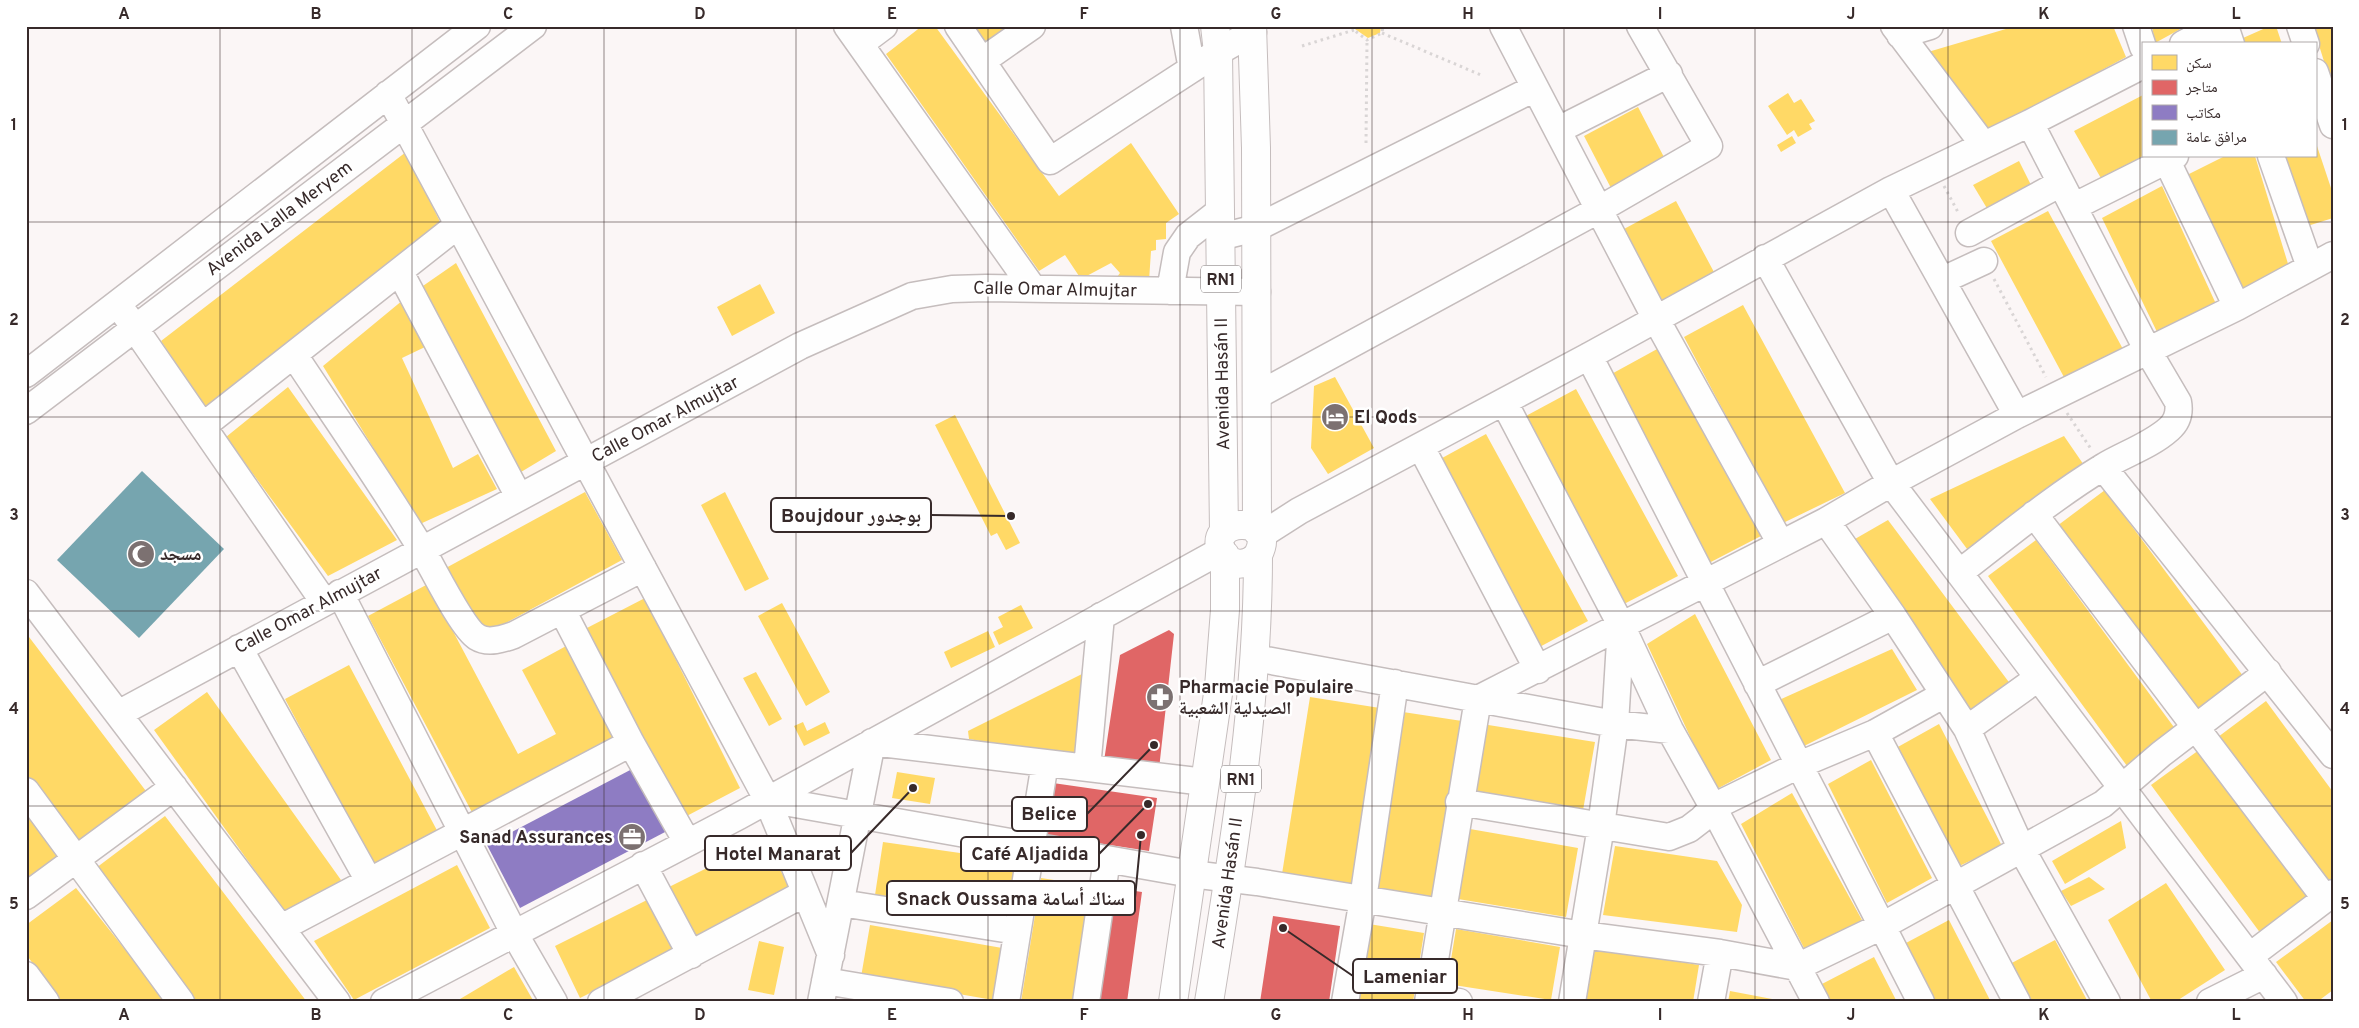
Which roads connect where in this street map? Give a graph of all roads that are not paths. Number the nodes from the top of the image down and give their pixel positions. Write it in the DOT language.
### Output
graph roads {
  1 [pos="477,26"];
  2 [pos="533,26"];
  3 [pos="884,26"];
  4 [pos="958,26"];
  5 [pos="1032,26"];
  6 [pos="1184,26"];
  7 [pos="1503,26"];
  8 [pos="1640,26"];
  9 [pos="1930,26"];
  10 [pos="2136,26"];
  11 [pos="2216,26"];
  12 [pos="2225,26"];
  13 [pos="2300,26"];
  14 [pos="1253,29"];
  15 [pos="1897,31"];
  16 [pos="854,35"];
  17 [pos="1216,39"];
  18 [pos="2187,42"];
  19 [pos="2230,42"];
  20 [pos="2305,42"];
  21 [pos="2142,44"];
  22 [pos="982,61"];
  23 [pos="2142,66"];
  24 [pos="1192,69"];
  25 [pos="1669,74"];
  26 [pos="2316,75"];
  27 [pos="1536,88"];
  28 [pos="388,94"];
  29 [pos="403,123"];
  30 [pos="2030,123"];
  31 [pos="2333,125"];
  32 [pos="1558,130"];
  33 [pos="1983,144"];
  34 [pos="2171,158"];
  35 [pos="2272,158"];
  36 [pos="2062,184"];
  37 [pos="1891,190"];
  38 [pos="2075,206"];
  39 [pos="1600,209"];
  40 [pos="1220,224"];
  41 [pos="458,225"];
  42 [pos="1256,228"];
  43 [pos="1969,233"];
  44 [pos="1765,258"];
  45 [pos="1984,261"];
  46 [pos="2322,261"];
  47 [pos="400,272"];
  48 [pos="1943,280"];
  49 [pos="1032,287"];
  50 [pos="1170,291"];
  51 [pos="1221,292"];
  52 [pos="1257,292"];
  53 [pos="118,305"];
  54 [pos="2237,307"];
  55 [pos="1656,319"];
  56 [pos="135,329"];
  57 [pos="2148,351"];
  58 [pos="294,355"];
  59 [pos="1589,356"];
  60 [pos="26,374"];
  61 [pos="1258,396"];
  62 [pos="1504,402"];
  63 [pos="26,411"];
  64 [pos="2017,415"];
  65 [pos="203,426"];
  66 [pos="1421,447"];
  67 [pos="585,461"];
  68 [pos="2103,467"];
  69 [pos="1890,483"];
  70 [pos="519,497"];
  71 [pos="2034,514"];
  72 [pos="1826,521"];
  73 [pos="1258,540"];
  74 [pos="1781,544"];
  75 [pos="1224,546"];
  76 [pos="422,550"];
  77 [pos="643,568"];
  78 [pos="1959,574"];
  79 [pos="1706,584"];
  80 [pos="26,593"];
  81 [pos="332,598"];
  82 [pos="562,610"];
  83 [pos="1101,616"];
  84 [pos="1893,616"];
  85 [pos="1621,625"];
  86 [pos="239,648"];
  87 [pos="1255,658"];
  88 [pos="1538,670"];
  89 [pos="2268,672"];
  90 [pos="2038,678"];
  91 [pos="1395,683"];
  92 [pos="1757,684"];
  93 [pos="1943,694"];
  94 [pos="1478,699"];
  95 [pos="118,714"];
  96 [pos="1615,724"];
  97 [pos="2196,728"];
  98 [pos="1967,729"];
  99 [pos="1670,730"];
  100 [pos="1876,733"];
  101 [pos="631,742"];
  102 [pos="872,742"];
  103 [pos="2333,755"];
  104 [pos="1045,762"];
  105 [pos="1799,765"];
  106 [pos="1087,768"];
  107 [pos="1205,782"];
  108 [pos="2121,786"];
  109 [pos="174,788"];
  110 [pos="26,791"];
  111 [pos="767,800"];
  112 [pos="1460,802"];
  113 [pos="1713,806"];
  114 [pos="858,816"];
  115 [pos="1601,826"];
  116 [pos="462,832"];
  117 [pos="687,842"];
  118 [pos="1031,846"];
  119 [pos="2022,850"];
  120 [pos="76,859"];
  121 [pos="1108,860"];
  122 [pos="643,865"];
  123 [pos="1191,874"];
  124 [pos="1229,878"];
  125 [pos="369,882"];
  126 [pos="1956,886"];
  127 [pos="805,893"];
  128 [pos="2329,895"];
  129 [pos="26,896"];
  130 [pos="1363,899"];
  131 [pos="841,903"];
  132 [pos="1442,912"];
  133 [pos="1882,926"];
  134 [pos="281,928"];
  135 [pos="1018,931"];
  136 [pos="514,934"];
  137 [pos="1583,935"];
  138 [pos="1720,953"];
  139 [pos="691,954"];
  140 [pos="831,954"];
  141 [pos="2257,966"];
  142 [pos="1797,967"];
  143 [pos="26,975"];
  144 [pos="823,992"];
  145 [pos="1429,1000"];
  146 [pos="1815,1001"];
  147 [pos="46,1002"];
  148 [pos="181,1002"];
  149 [pos="337,1002"];
  150 [pos="384,1002"];
  151 [pos="554,1002"];
  152 [pos="601,1002"];
  153 [pos="950,1002"];
  154 [pos="1006,1002"];
  155 [pos="1086,1002"];
  156 [pos="1173,1002"];
  157 [pos="1209,1002"];
  158 [pos="1345,1002"];
  159 [pos="1459,1002"];
  160 [pos="1572,1002"];
  161 [pos="1711,1002"];
  162 [pos="1921,1002"];
  163 [pos="2017,1002"];
  164 [pos="2107,1002"];
  165 [pos="2210,1002"];
  166 [pos="2284,1002"];
  1 -- 28 [label="street, Avenida Lalla Meryem"];
  2 -- 29 [label="street, Avenida Lalla Meryem"];
  3 -- 16 [label="street"];
  4 -- 22 [label="street"];
  5 -- 22 [label="street"];
  6 -- 24 [label="street"];
  7 -- 27 [label="street"];
  8 -- 25 [label="street"];
  9 -- 15 [label="street"];
  10 -- 21 [label="street"];
  11 -- 18 [label="street"];
  12 -- 19 [label="street"];
  13 -- 20 [label="street"];
  14 -- 17 [label="street"];
  14 -- 42 [label="main road, Avenida Hasán II / RN1"];
  15 -- 33 [label="street"];
  16 -- 49 [label="street"];
  17 -- 24 [label="street"];
  17 -- 40 [label="main road, Avenida Hasán II / RN1"];
  22 -- 24 [label="street"];
  23 -- 30 [label="street"];
  25 -- 32 [label="street"];
  25 -- 39 [label="street"];
  26 -- 31 [label="street"];
  27 -- 32 [label="street"];
  27 -- 42 [label="street"];
  28 -- 29 [label="street"];
  28 -- 53 [label="street, Avenida Lalla Meryem"];
  29 -- 41 [label="street"];
  29 -- 56 [label="street, Avenida Lalla Meryem"];
  30 -- 33 [label="street"];
  30 -- 36 [label="street"];
  32 -- 39 [label="street"];
  33 -- 37 [label="street"];
  34 -- 38 [label="street"];
  34 -- 54 [label="street"];
  35 -- 46 [label="street"];
  36 -- 38 [label="street"];
  36 -- 43 [label="street"];
  37 -- 44 [label="street"];
  37 -- 48 [label="street"];
  38 -- 57 [label="street"];
  39 -- 55 [label="street"];
  39 -- 61 [label="street"];
  40 -- 42 [label="street"];
  40 -- 50 [label="street"];
  40 -- 51 [label="main road, Avenida Hasán II / RN1"];
  41 -- 47 [label="street"];
  41 -- 67 [label="street"];
  42 -- 52 [label="main road, Avenida Hasán II / RN1"];
  44 -- 55 [label="street"];
  44 -- 69 [label="street"];
  45 -- 48 [label="street"];
  46 -- 54 [label="street"];
  47 -- 58 [label="street"];
  47 -- 70 [label="street"];
  48 -- 64 [label="street"];
  49 -- 50 [label="street, Calle Omar Almujtar"];
  49 -- 67 [label="street, Calle Omar Almujtar"];
  50 -- 51 [label="street, Calle Omar Almujtar"];
  51 -- 52 [label="street, Calle Omar Almujtar"];
  51 -- 75 [label="main road, Avenida Hasán II / RN1"];
  52 -- 61 [label="main road, Avenida Hasán II / RN1"];
  53 -- 56 [label="street"];
  53 -- 60 [label="street, Avenida Lalla Meryem"];
  54 -- 57 [label="street"];
  55 -- 59 [label="street"];
  55 -- 74 [label="street"];
  56 -- 63 [label="street, Avenida Lalla Meryem"];
  56 -- 65 [label="street"];
  57 -- 64 [label="street"];
  57 -- 68 [label="street"];
  58 -- 65 [label="street"];
  58 -- 76 [label="street"];
  59 -- 62 [label="street"];
  59 -- 79 [label="street"];
  61 -- 73 [label="main road, Avenida Hasán II / RN1"];
  62 -- 66 [label="street"];
  62 -- 85 [label="street"];
  64 -- 69 [label="street"];
  65 -- 81 [label="street"];
  66 -- 73 [label="street"];
  66 -- 88 [label="street"];
  67 -- 70 [label="street, Calle Omar Almujtar"];
  67 -- 77 [label="street"];
  68 -- 71 [label="street"];
  68 -- 89 [label="street"];
  69 -- 72 [label="street"];
  69 -- 78 [label="street"];
  70 -- 76 [label="street, Calle Omar Almujtar"];
  71 -- 78 [label="street"];
  71 -- 97 [label="street"];
  72 -- 74 [label="street"];
  72 -- 84 [label="street"];
  73 -- 75 [label="main road"];
  73 -- 75 [label="main road"];
  73 -- 87 [label="main road, Avenida Hasán II / RN1"];
  74 -- 79 [label="street"];
  75 -- 83 [label="street"];
  75 -- 107 [label="main road, Avenida Hasán II / RN1"];
  76 -- 81 [label="street, Calle Omar Almujtar"];
  76 -- 82 [label="street"];
  77 -- 82 [label="street"];
  77 -- 111 [label="street"];
  78 -- 90 [label="street"];
  79 -- 85 [label="street"];
  79 -- 92 [label="street"];
  80 -- 95 [label="street"];
  81 -- 86 [label="street, Calle Omar Almujtar"];
  81 -- 116 [label="street"];
  82 -- 101 [label="street"];
  83 -- 102 [label="street"];
  83 -- 106 [label="street"];
  84 -- 92 [label="street"];
  84 -- 93 [label="street"];
  85 -- 88 [label="street"];
  85 -- 96 [label="street"];
  85 -- 99 [label="street"];
  86 -- 95 [label="street, Calle Omar Almujtar"];
  86 -- 125 [label="street"];
  87 -- 91 [label="street"];
  87 -- 124 [label="main road, Avenida Hasán II / RN1"];
  88 -- 94 [label="street"];
  89 -- 97 [label="street"];
  89 -- 103 [label="street"];
  90 -- 98 [label="street"];
  90 -- 108 [label="street"];
  91 -- 94 [label="street"];
  91 -- 130 [label="street"];
  92 -- 105 [label="street"];
  93 -- 98 [label="street"];
  93 -- 100 [label="street"];
  94 -- 96 [label="street"];
  94 -- 112 [label="street"];
  95 -- 109 [label="street"];
  96 -- 99 [label="street"];
  96 -- 115 [label="street"];
  97 -- 108 [label="street"];
  97 -- 128 [label="street"];
  98 -- 119 [label="street"];
  99 -- 113 [label="street"];
  100 -- 105 [label="street"];
  100 -- 126 [label="street"];
  101 -- 116 [label="street"];
  101 -- 117 [label="street"];
  102 -- 104 [label="street"];
  102 -- 111 [label="street"];
  102 -- 114 [label="street"];
  104 -- 106 [label="street"];
  104 -- 118 [label="street"];
  105 -- 113 [label="street"];
  105 -- 133 [label="street"];
  106 -- 107 [label="street"];
  107 -- 123 [label="main road, Avenida Hasán II / RN1"];
  108 -- 119 [label="street"];
  108 -- 141 [label="street"];
  109 -- 120 [label="street"];
  109 -- 134 [label="street"];
  110 -- 120 [label="street"];
  111 -- 114 [label="street"];
  111 -- 117 [label="street"];
  111 -- 127 [label="street"];
  112 -- 115 [label="street"];
  112 -- 132 [label="street"];
  113 -- 115 [label="street"];
  113 -- 142 [label="street"];
  114 -- 118 [label="street"];
  114 -- 131 [label="street"];
  115 -- 137 [label="street"];
  116 -- 125 [label="street"];
  116 -- 136 [label="street"];
  117 -- 122 [label="street"];
  118 -- 121 [label="street"];
  118 -- 135 [label="street"];
  119 -- 126 [label="street"];
  119 -- 164 [label="street"];
  120 -- 129 [label="street"];
  120 -- 148 [label="street"];
  121 -- 123 [label="street"];
  121 -- 155 [label="street"];
  122 -- 136 [label="street"];
  122 -- 139 [label="street"];
  123 -- 124 [label="street"];
  123 -- 156 [label="main road, Avenida Hasán II / RN1"];
  124 -- 130 [label="street"];
  124 -- 157 [label="main road, Avenida Hasán II / RN1"];
  125 -- 134 [label="street"];
  126 -- 133 [label="street"];
  126 -- 163 [label="street"];
  127 -- 139 [label="street"];
  127 -- 140 [label="street"];
  128 -- 141 [label="street"];
  130 -- 132 [label="street"];
  130 -- 158 [label="street"];
  131 -- 135 [label="street"];
  131 -- 140 [label="street"];
  132 -- 137 [label="street"];
  132 -- 145 [label="street"];
  133 -- 142 [label="street"];
  133 -- 162 [label="street"];
  134 -- 149 [label="street"];
  135 -- 154 [label="street"];
  136 -- 150 [label="street"];
  136 -- 151 [label="street"];
  137 -- 138 [label="street"];
  137 -- 160 [label="street"];
  138 -- 142 [label="street"];
  138 -- 161 [label="street"];
  139 -- 152 [label="street"];
  140 -- 144 [label="street"];
  141 -- 165 [label="street"];
  141 -- 166 [label="street"];
  142 -- 146 [label="street"];
  143 -- 147 [label="street"];
  144 -- 153 [label="street"];
  145 -- 159 [label="street"];
}
